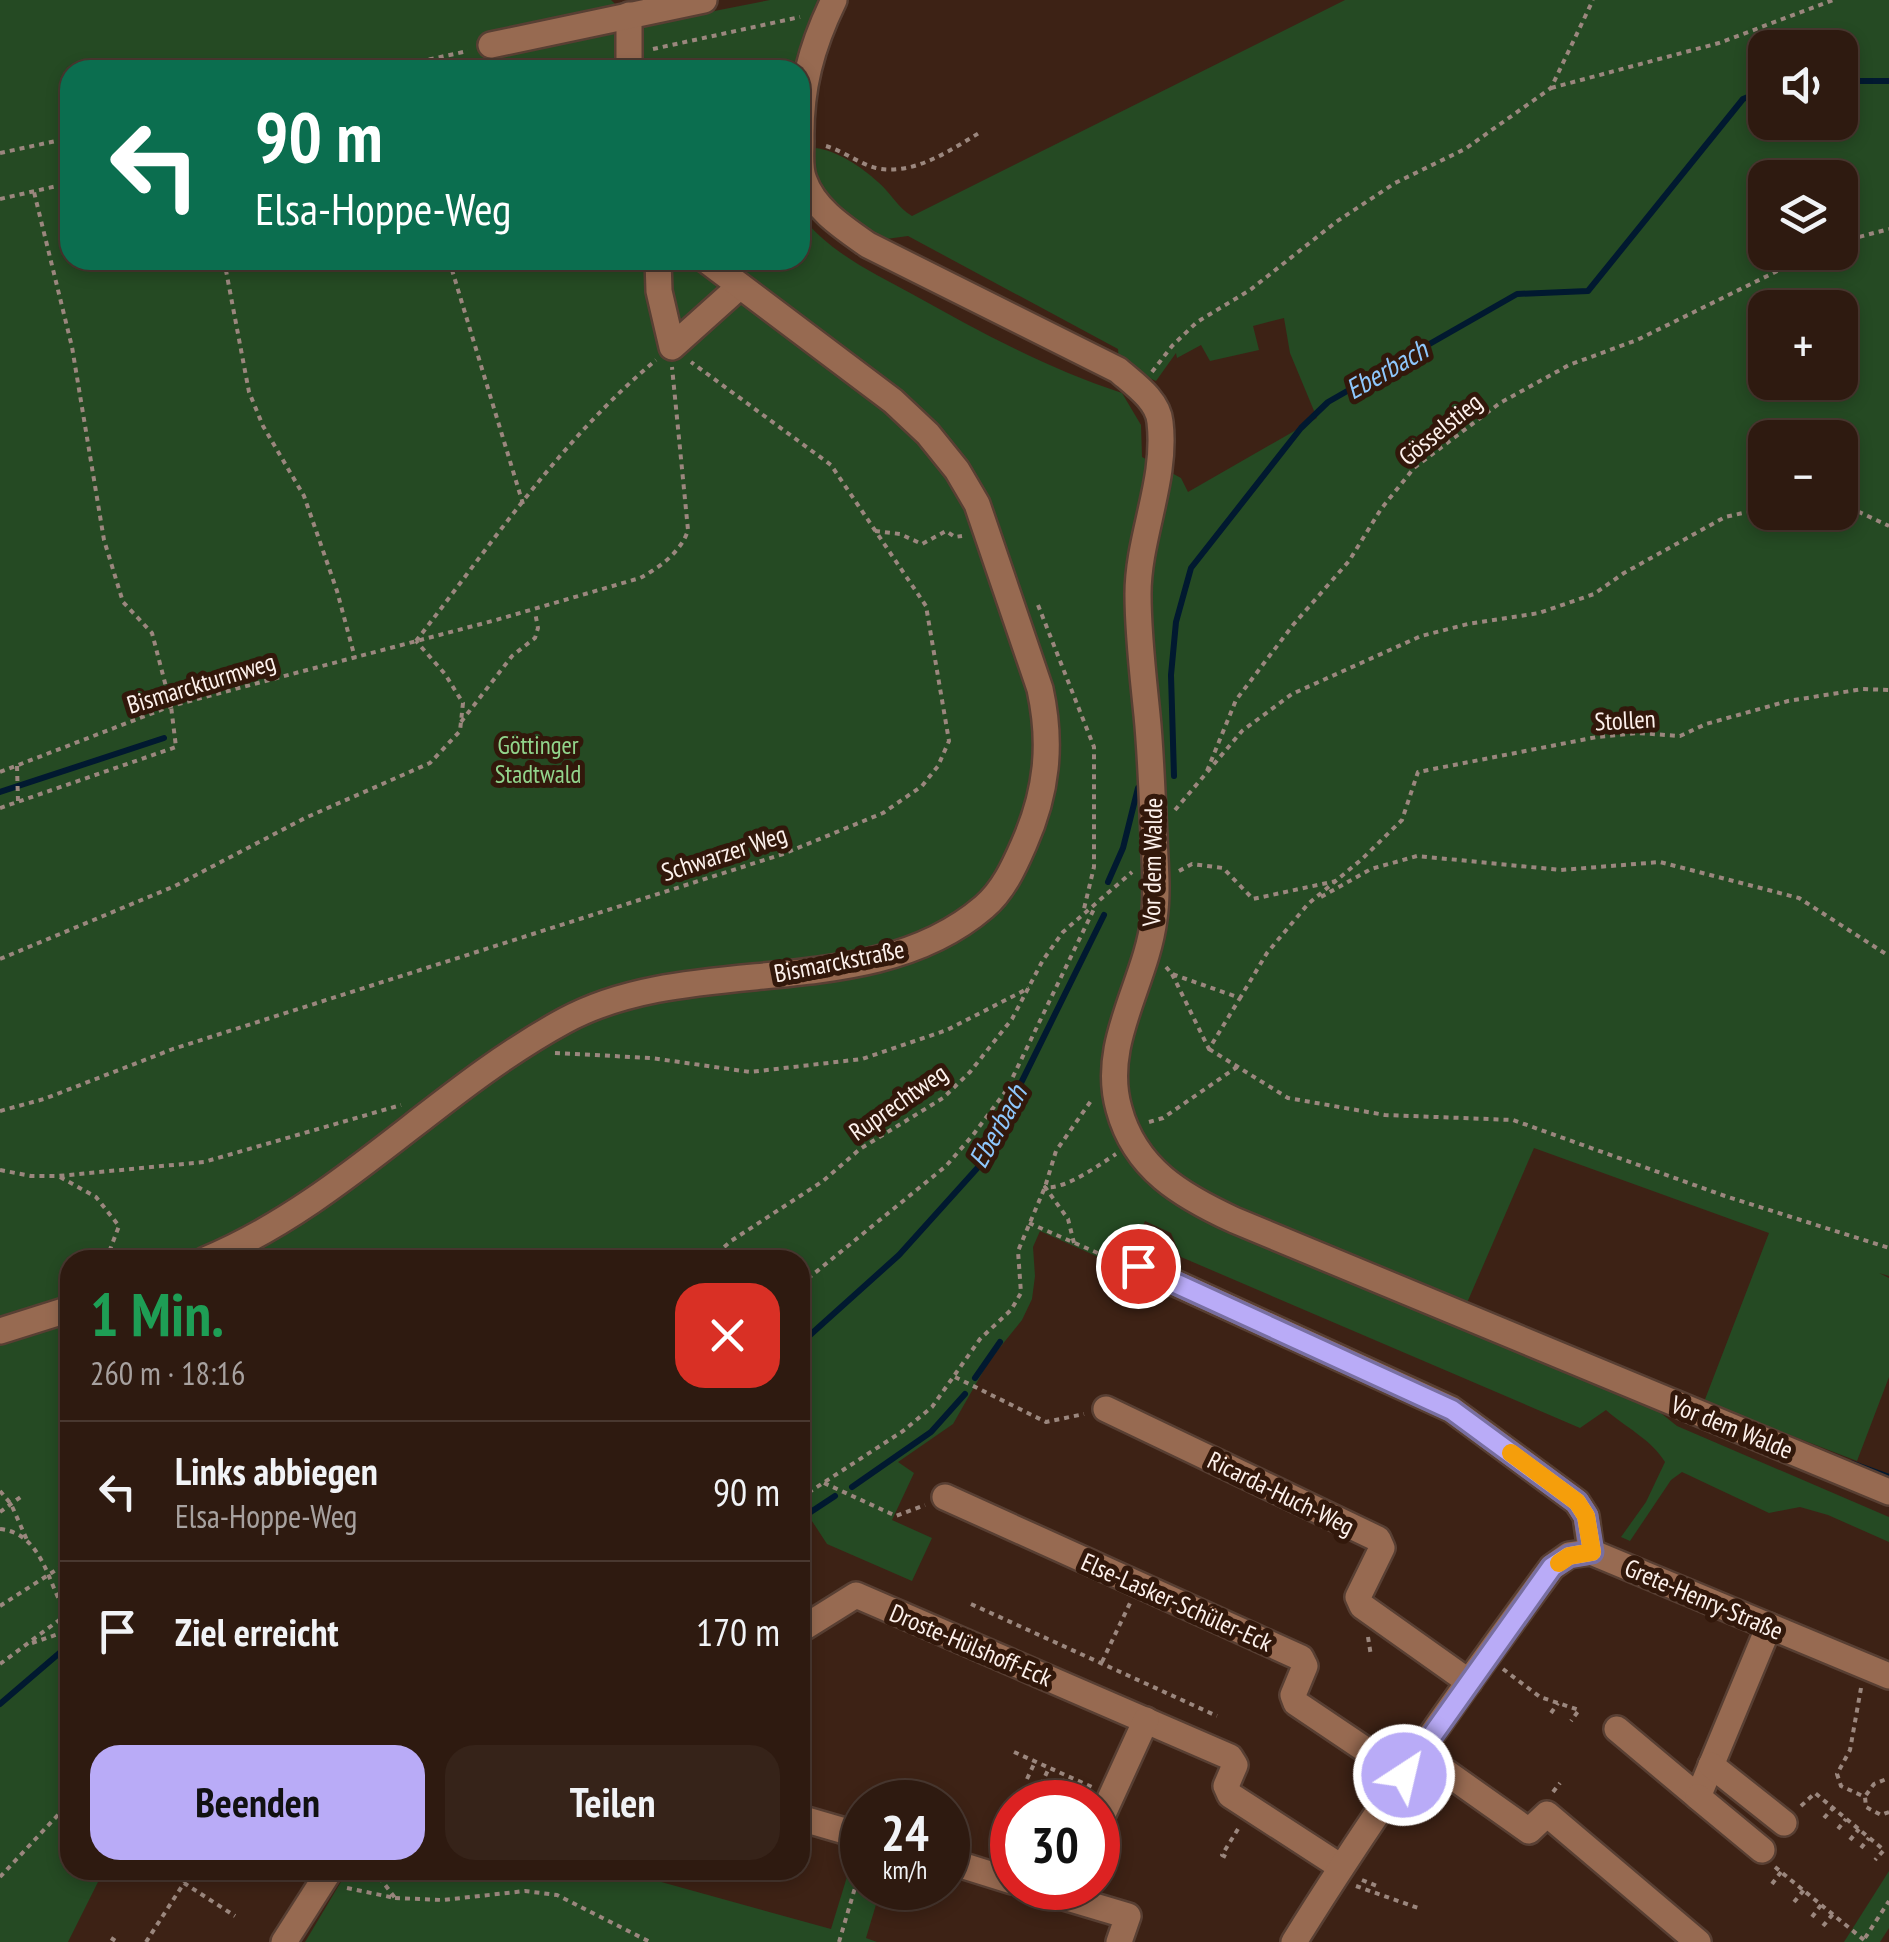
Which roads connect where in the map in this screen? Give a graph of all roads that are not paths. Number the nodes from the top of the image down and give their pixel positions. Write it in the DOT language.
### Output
graph roads {
  1 [pos="704,0"];
  2 [pos="831,5"];
  3 [pos="629,15"];
  4 [pos="491,46"];
  5 [pos="628,60"];
  6 [pos="809,60"];
  7 [pos="810,189"];
  8 [pos="658,270"];
  9 [pos="719,270"];
  10 [pos="740,286"];
  11 [pos="224,1250"];
  12 [pos="1138,1266"];
  13 [pos="60,1312"];
  14 [pos="0,1331"];
  15 [pos="1106,1409"];
  16 [pos="1889,1492"];
  17 [pos="946,1497"];
  18 [pos="1592,1552"];
  19 [pos="810,1624"];
  20 [pos="1769,1626"];
  21 [pos="1880,1672"];
  22 [pos="1470,1682"];
  23 [pos="1146,1720"];
  24 [pos="1616,1729"];
  25 [pos="1419,1753"];
  26 [pos="1711,1764"];
  27 [pos="1404,1775"];
  28 [pos="1118,1780"];
  29 [pos="1698,1797"];
  30 [pos="810,1821"];
  31 [pos="1784,1823"];
  32 [pos="840,1830"];
  33 [pos="1762,1850"];
  34 [pos="1350,1873"];
  35 [pos="324,1880"];
  36 [pos="1108,1910"];
  37 [pos="1689,1939"];
  38 [pos="284,1942"];
  39 [pos="1119,1942"];
  40 [pos="1294,1942"];
  1 -- 3 [label="street"];
  2 -- 6 [label="street"];
  3 -- 4 [label="street"];
  3 -- 5 [label="street"];
  7 -- 16 [label="street, Vor dem Walde"];
  8 -- 10 [label="street"];
  9 -- 10 [label="street, Bismarckstraße"];
  10 -- 11 [label="street, Bismarckstraße"];
  12 -- 18 [label="street"];
  13 -- 14 [label="street"];
  15 -- 22 [label="street, Ricarda-Huch-Weg"];
  17 -- 27 [label="street, Else-Lasker-Schüler-Eck"];
  18 -- 20 [label="street, Grete-Henry-Straße"];
  18 -- 22 [label="street, Grete-Henry-Straße"];
  19 -- 23 [label="street, Droste-Hülshoff-Eck"];
  20 -- 21 [label="street, Grete-Henry-Straße"];
  20 -- 26 [label="street"];
  22 -- 25 [label="street, Grete-Henry-Straße"];
  23 -- 28 [label="street"];
  23 -- 34 [label="street, Droste-Hülshoff-Eck"];
  24 -- 29 [label="street"];
  25 -- 27 [label="street, Grete-Henry-Straße"];
  25 -- 37 [label="street"];
  26 -- 29 [label="street"];
  26 -- 31 [label="street"];
  27 -- 34 [label="street, Grete-Henry-Straße"];
  29 -- 33 [label="street"];
  30 -- 32 [label="street"];
  34 -- 40 [label="street, Grete-Henry-Straße"];
  35 -- 38 [label="street"];
  36 -- 39 [label="street"];
}
